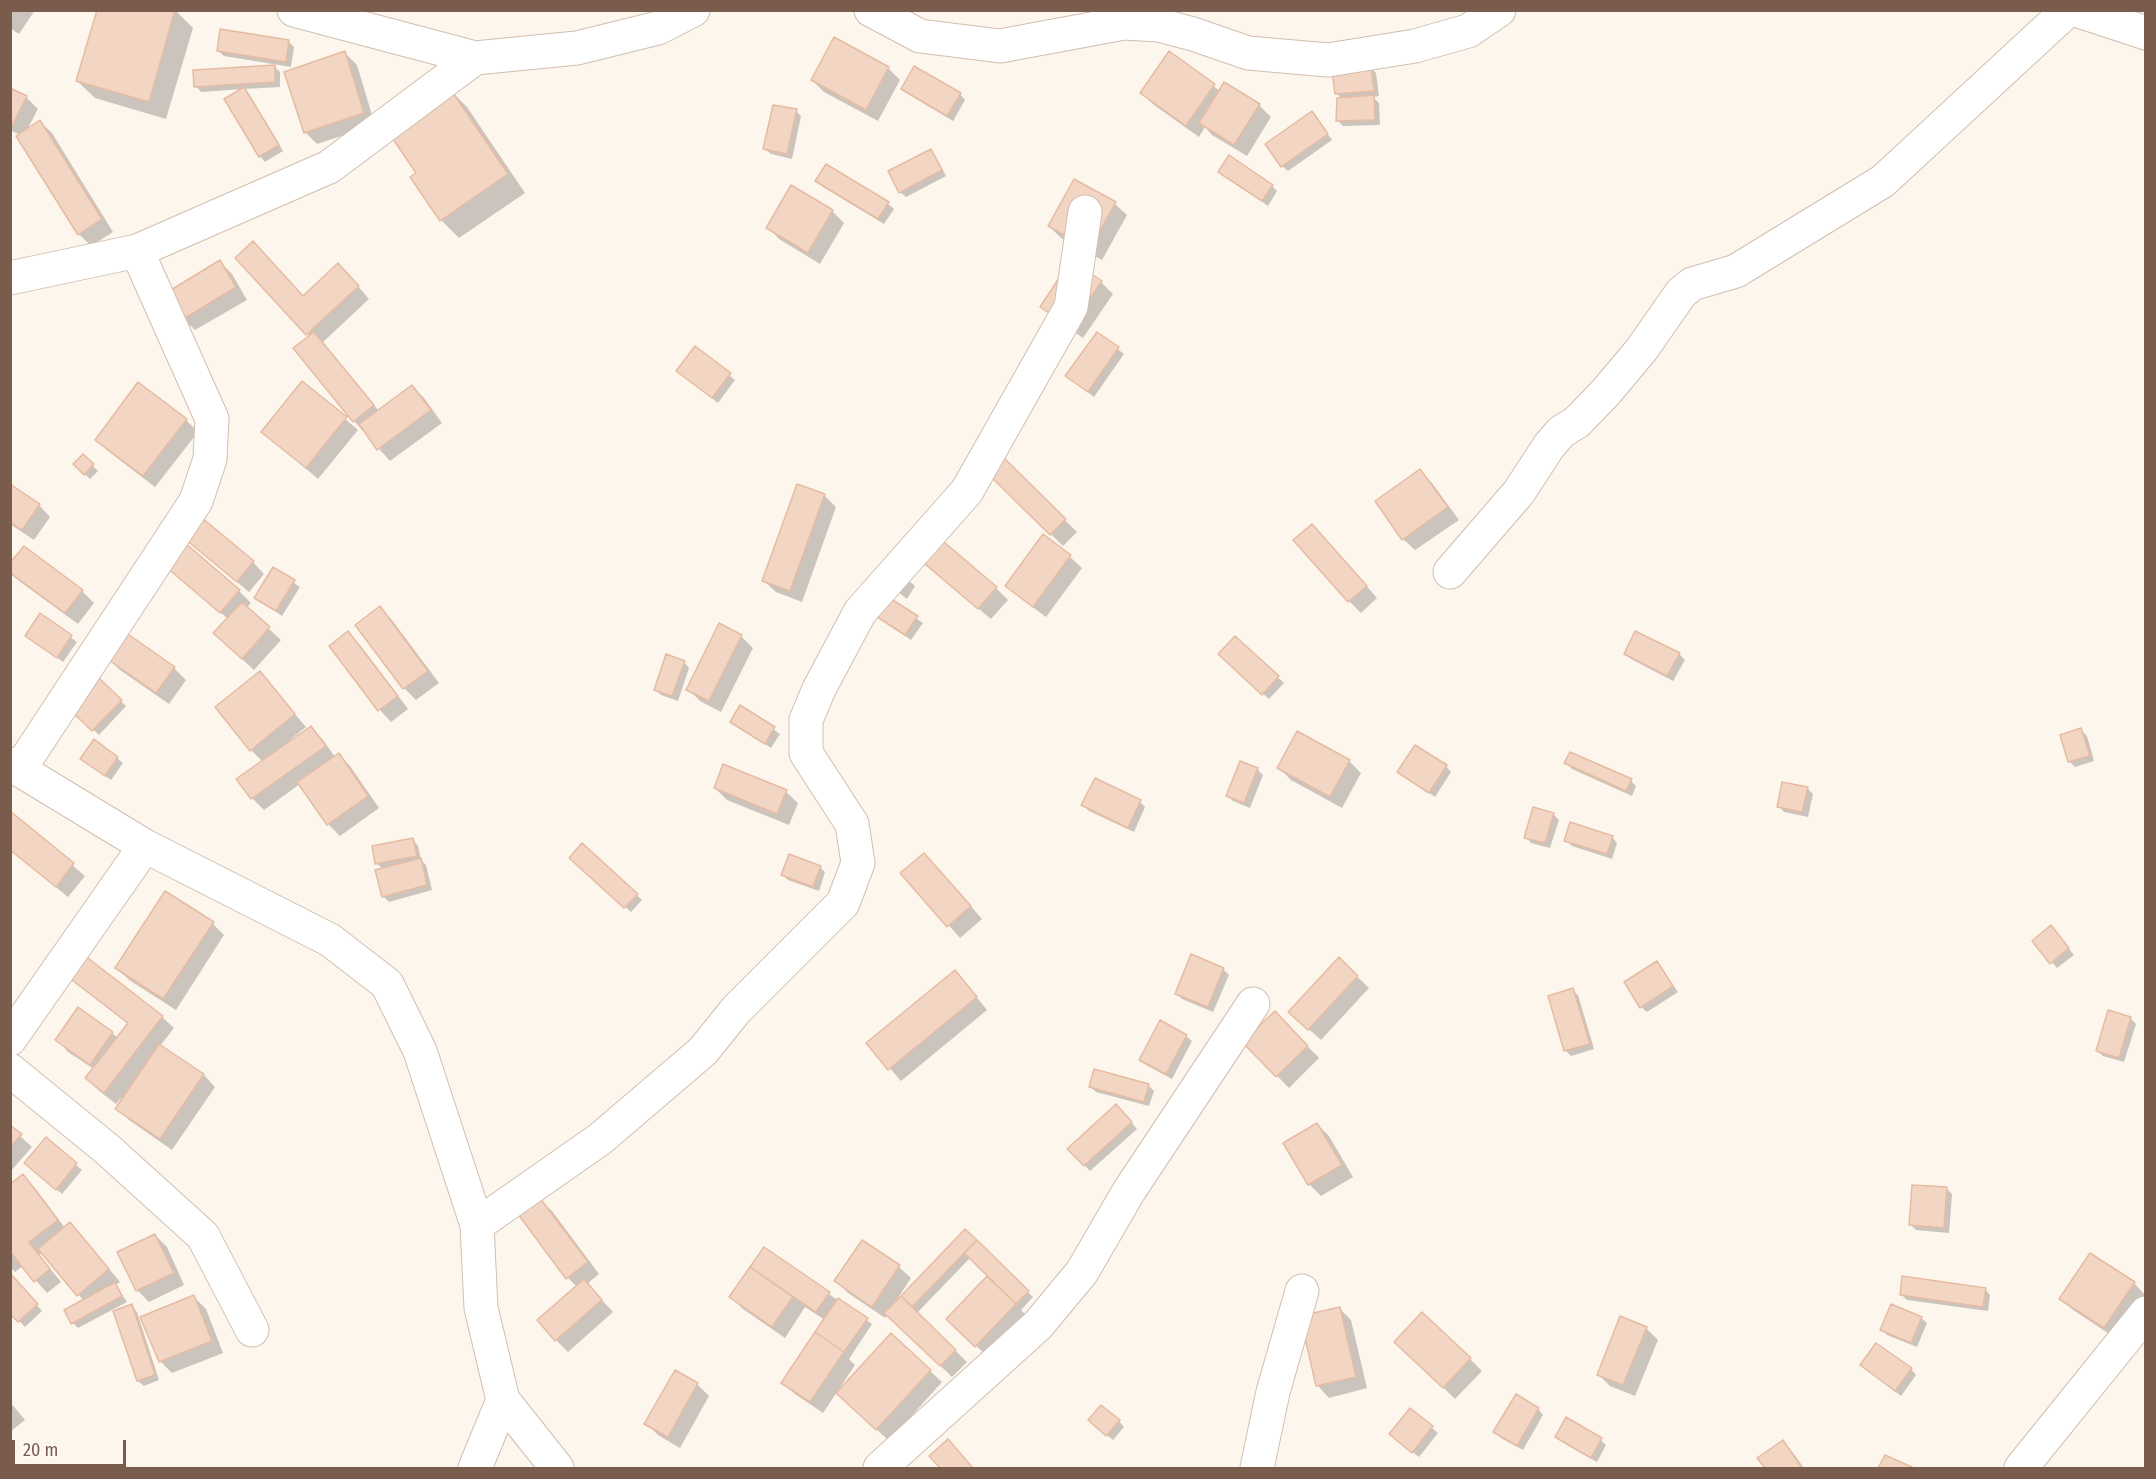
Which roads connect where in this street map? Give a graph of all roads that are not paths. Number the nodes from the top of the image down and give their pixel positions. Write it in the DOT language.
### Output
graph roads {
  1 [pos="294,10"];
  2 [pos="693,10"];
  3 [pos="871,10"];
  4 [pos="1499,10"];
  5 [pos="2068,10"];
  6 [pos="2076,10"];
  7 [pos="2145,33"];
  8 [pos="475,58"];
  9 [pos="1085,212"];
  10 [pos="137,251"];
  11 [pos="10,278"];
  12 [pos="1450,572"];
  13 [pos="15,767"];
  14 [pos="145,846"];
  15 [pos="1253,1004"];
  16 [pos="10,1039"];
  17 [pos="10,1070"];
  18 [pos="477,1225"];
  19 [pos="1302,1291"];
  20 [pos="2145,1313"];
  21 [pos="252,1330"];
  22 [pos="503,1400"];
  23 [pos="475,1468"];
  24 [pos="557,1468"];
  25 [pos="880,1468"];
  26 [pos="1257,1468"];
  27 [pos="2021,1468"];
  1 -- 8 [label="street"];
  2 -- 8 [label="street"];
  3 -- 4 [label="street"];
  5 -- 12 [label="street"];
  6 -- 7 [label="street"];
  8 -- 10 [label="street"];
  9 -- 18 [label="street"];
  10 -- 11 [label="street"];
  10 -- 13 [label="street"];
  13 -- 14 [label="street"];
  14 -- 16 [label="street"];
  14 -- 18 [label="street"];
  15 -- 25 [label="street"];
  17 -- 21 [label="street"];
  18 -- 22 [label="street"];
  19 -- 26 [label="street"];
  20 -- 27 [label="street"];
  22 -- 23 [label="street"];
  22 -- 24 [label="street"];
}
